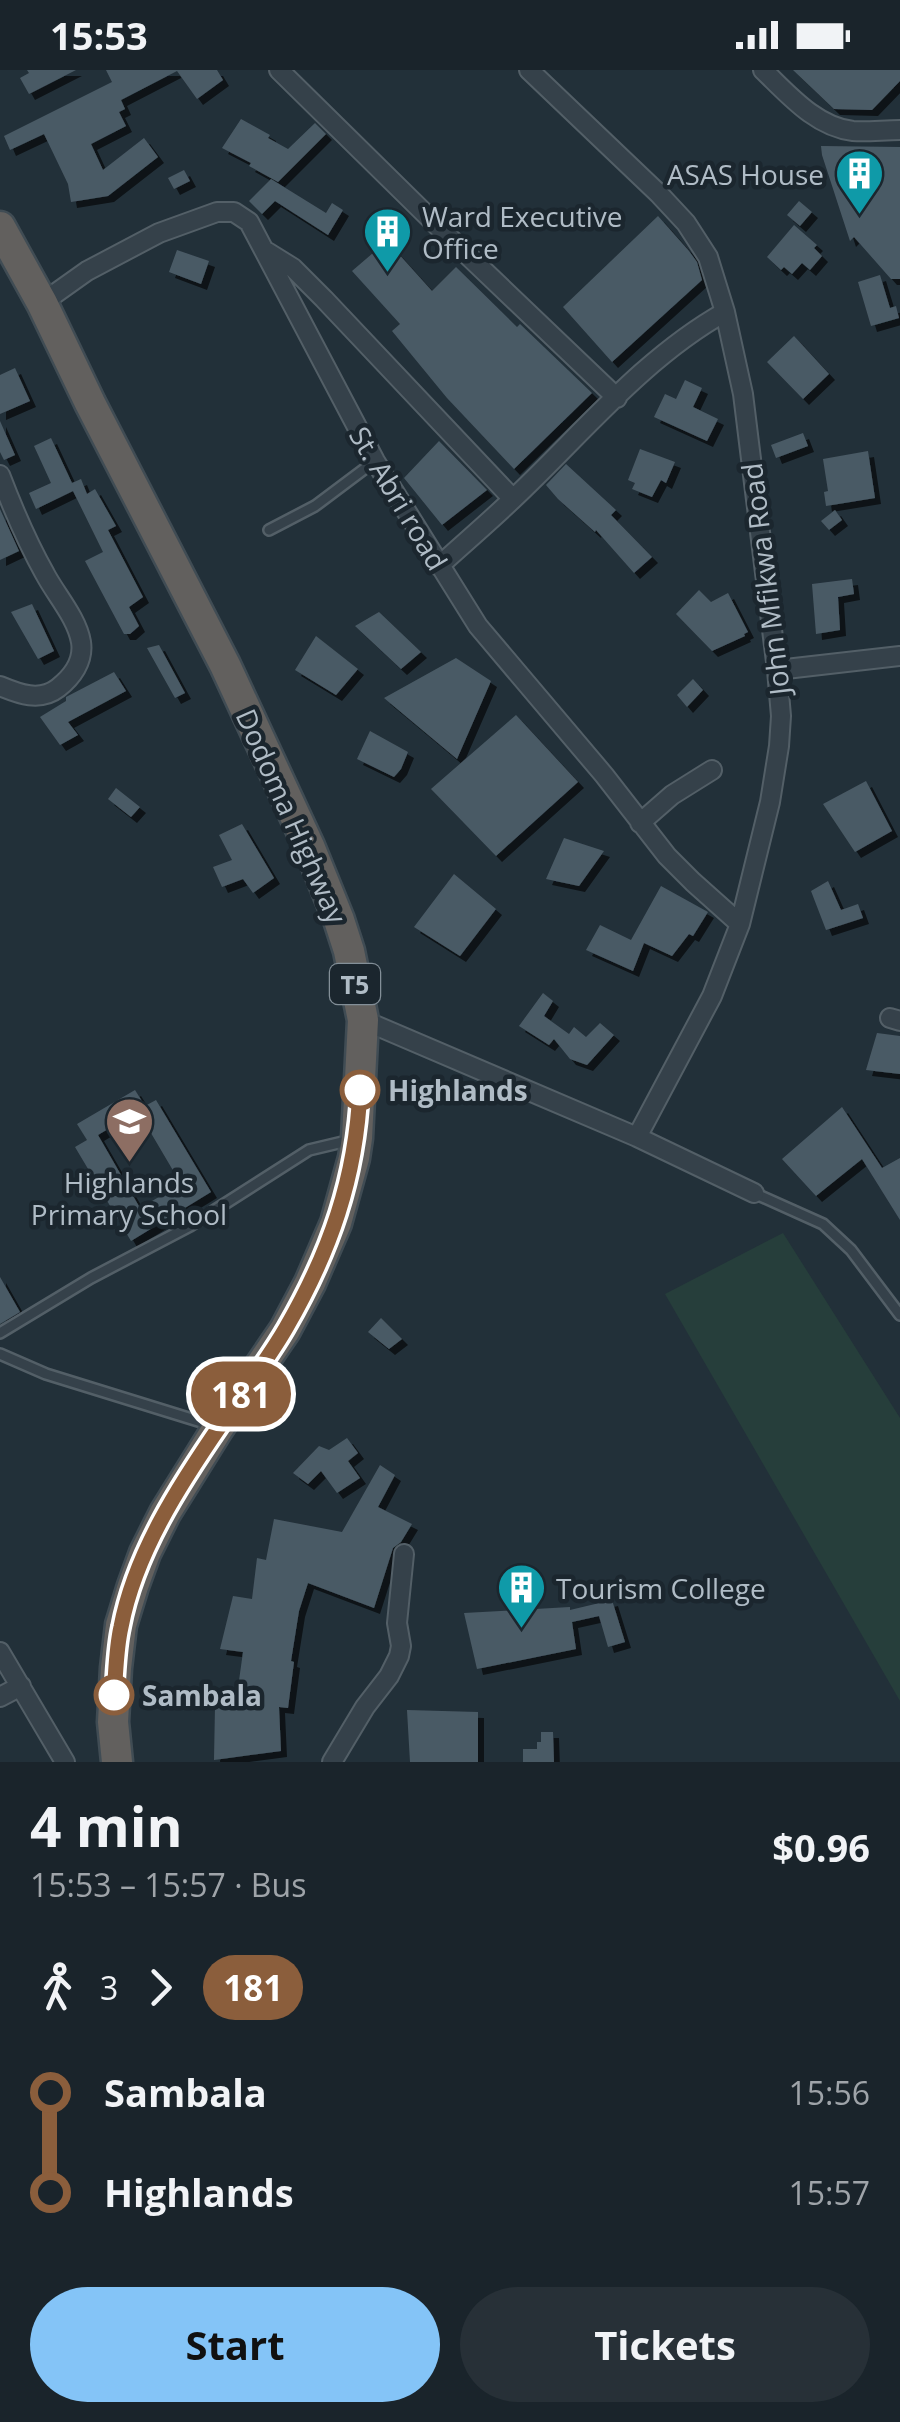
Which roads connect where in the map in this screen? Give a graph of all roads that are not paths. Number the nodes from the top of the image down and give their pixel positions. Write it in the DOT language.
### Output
graph roads {
  1 [pos="279,70"];
  2 [pos="529,70"];
  3 [pos="763,70"];
  4 [pos="900,130"];
  5 [pos="0,226"];
  6 [pos="264,249"];
  7 [pos="42,303"];
  8 [pos="726,312"];
  9 [pos="617,398"];
  10 [pos="375,461"];
  11 [pos="0,475"];
  12 [pos="514,499"];
  13 [pos="268,530"];
  14 [pos="439,566"];
  15 [pos="900,656"];
  16 [pos="777,670"];
  17 [pos="0,686"];
  18 [pos="712,770"];
  19 [pos="640,823"];
  20 [pos="740,924"];
  21 [pos="363,1020"];
  22 [pos="637,1137"];
  23 [pos="357,1138"];
  24 [pos="754,1193"];
  25 [pos="900,1315"];
  26 [pos="0,1333"];
  27 [pos="0,1354"];
  28 [pos="218,1428"];
  29 [pos="404,1554"];
  30 [pos="0,1652"];
  31 [pos="21,1686"];
  32 [pos="0,1697"];
  33 [pos="66,1762"];
  34 [pos="117,1762"];
  35 [pos="332,1762"];
  1 -- 9 [label="street"];
  2 -- 8 [label="street, John Mfikwa Road"];
  3 -- 4 [label="street"];
  5 -- 7 [label="highway, Dodoma Highway / T5"];
  6 -- 7 [label="street, St. Abri road"];
  6 -- 10 [label="street, St. Abri road"];
  6 -- 12 [label="street"];
  7 -- 21 [label="highway, Dodoma Highway / T5"];
  8 -- 9 [label="street"];
  8 -- 16 [label="street, John Mfikwa Road"];
  9 -- 12 [label="street"];
  10 -- 13 [label="lane"];
  10 -- 14 [label="street, St. Abri road"];
  11 -- 17 [label="street"];
  12 -- 14 [label="street"];
  14 -- 19 [label="street, St. Abri road"];
  15 -- 16 [label="street"];
  16 -- 20 [label="street, John Mfikwa Road"];
  18 -- 19 [label="street"];
  19 -- 20 [label="street, St. Abri road"];
  20 -- 22 [label="street, John Mfikwa Road"];
  21 -- 22 [label="street"];
  21 -- 23 [label="highway, Dodoma Highway / T5"];
  22 -- 24 [label="street"];
  23 -- 26 [label="lane"];
  23 -- 28 [label="highway, Dodoma Highway / T5"];
  24 -- 25 [label="lane"];
  27 -- 28 [label="lane"];
  28 -- 34 [label="highway, Dodoma Highway / T5"];
  29 -- 35 [label="street"];
  30 -- 31 [label="street"];
  31 -- 32 [label="street"];
  31 -- 33 [label="street"];
}
